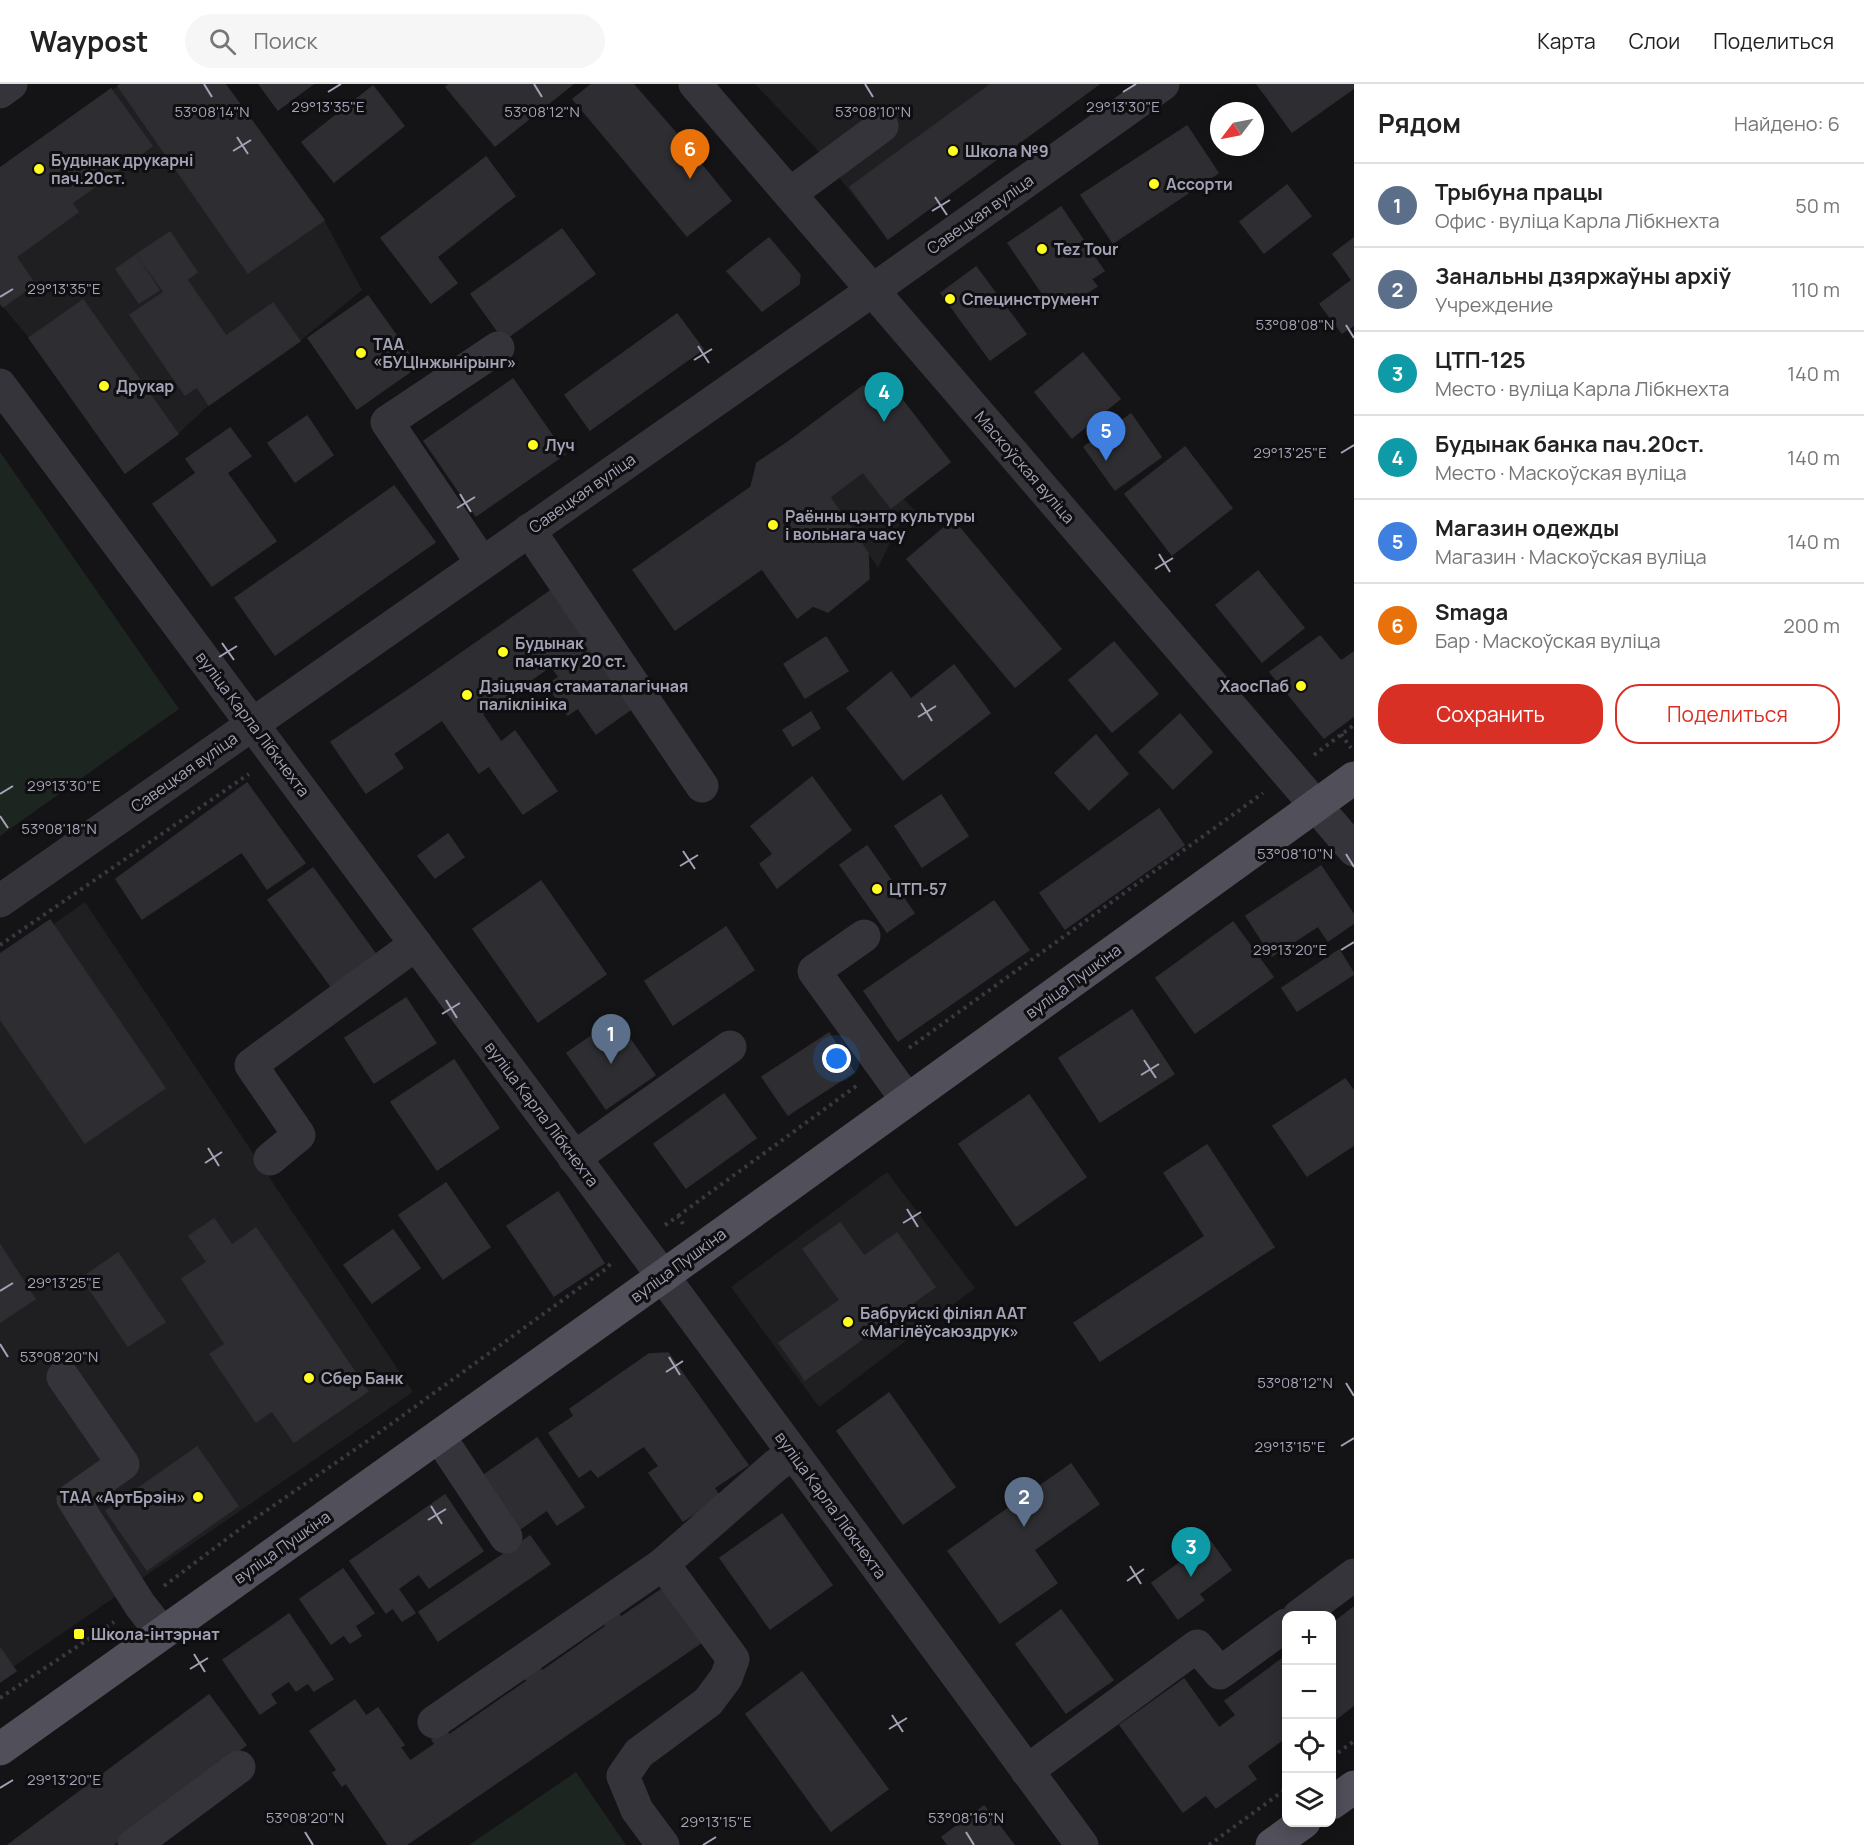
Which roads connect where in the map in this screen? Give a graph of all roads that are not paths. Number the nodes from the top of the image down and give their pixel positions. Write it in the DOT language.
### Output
graph roads {
  1 [pos="11,84"];
  2 [pos="695,84"];
  3 [pos="1163,84"];
  4 [pos="0,92"];
  5 [pos="882,126"];
  6 [pos="790,193"];
  7 [pos="873,290"];
  8 [pos="498,348"];
  9 [pos="0,385"];
  10 [pos="530,530"];
  11 [pos="482,563"];
  12 [pos="253,723"];
  13 [pos="1354,778"];
  14 [pos="702,786"];
  15 [pos="1316,806"];
  16 [pos="1354,850"];
  17 [pos="0,901"];
  18 [pos="864,936"];
  19 [pos="416,944"];
  20 [pos="730,1047"];
  21 [pos="907,1100"];
  22 [pos="574,1158"];
  23 [pos="270,1159"];
  24 [pos="662,1277"];
  25 [pos="63,1377"];
  26 [pos="439,1436"];
  27 [pos="793,1454"];
  28 [pos="506,1537"];
  29 [pos="663,1564"];
  30 [pos="1354,1575"];
  31 [pos="1306,1611"];
  32 [pos="1282,1629"];
  33 [pos="162,1633"];
  34 [pos="434,1722"];
  35 [pos="0,1749"];
  36 [pos="239,1767"];
  37 [pos="1027,1771"];
  38 [pos="1354,1787"];
  39 [pos="1336,1800"];
  40 [pos="1297,1827"];
  41 [pos="134,1845"];
  42 [pos="663,1845"];
  43 [pos="1082,1845"];
  44 [pos="1272,1845"];
  1 -- 4 [label="street"];
  2 -- 6 [label="street, Маскоўская вуліца"];
  3 -- 7 [label="street, Савецкая вуліца"];
  5 -- 6 [label="street"];
  6 -- 7 [label="street, Маскоўская вуліца"];
  7 -- 10 [label="street, Савецкая вуліца"];
  7 -- 15 [label="street, Маскоўская вуліца"];
  8 -- 11 [label="street"];
  9 -- 12 [label="street, вуліца Карла Лібкнехта"];
  10 -- 11 [label="street, Савецкая вуліца"];
  10 -- 14 [label="street"];
  11 -- 12 [label="street, Савецкая вуліца"];
  12 -- 17 [label="street, Савецкая вуліца"];
  12 -- 19 [label="street, вуліца Карла Лібкнехта"];
  13 -- 15 [label="main road, вуліца Пушкіна"];
  15 -- 16 [label="street, Маскоўская вуліца"];
  15 -- 21 [label="main road, вуліца Пушкіна"];
  18 -- 21 [label="street"];
  19 -- 22 [label="street, вуліца Карла Лібкнехта"];
  19 -- 23 [label="street"];
  20 -- 22 [label="street"];
  21 -- 24 [label="main road, вуліца Пушкіна"];
  22 -- 24 [label="street, вуліца Карла Лібкнехта"];
  24 -- 26 [label="main road, вуліца Пушкіна"];
  24 -- 27 [label="street, вуліца Карла Лібкнехта"];
  25 -- 33 [label="street"];
  26 -- 28 [label="street"];
  26 -- 33 [label="main road, вуліца Пушкіна"];
  27 -- 29 [label="street"];
  27 -- 37 [label="street, вуліца Карла Лібкнехта"];
  29 -- 34 [label="street"];
  29 -- 42 [label="street"];
  30 -- 31 [label="street"];
  32 -- 37 [label="street"];
  33 -- 35 [label="main road, вуліца Пушкіна"];
  36 -- 41 [label="street"];
  37 -- 43 [label="street, вуліца Карла Лібкнехта"];
  38 -- 39 [label="main road"];
  40 -- 44 [label="main road"];
}
